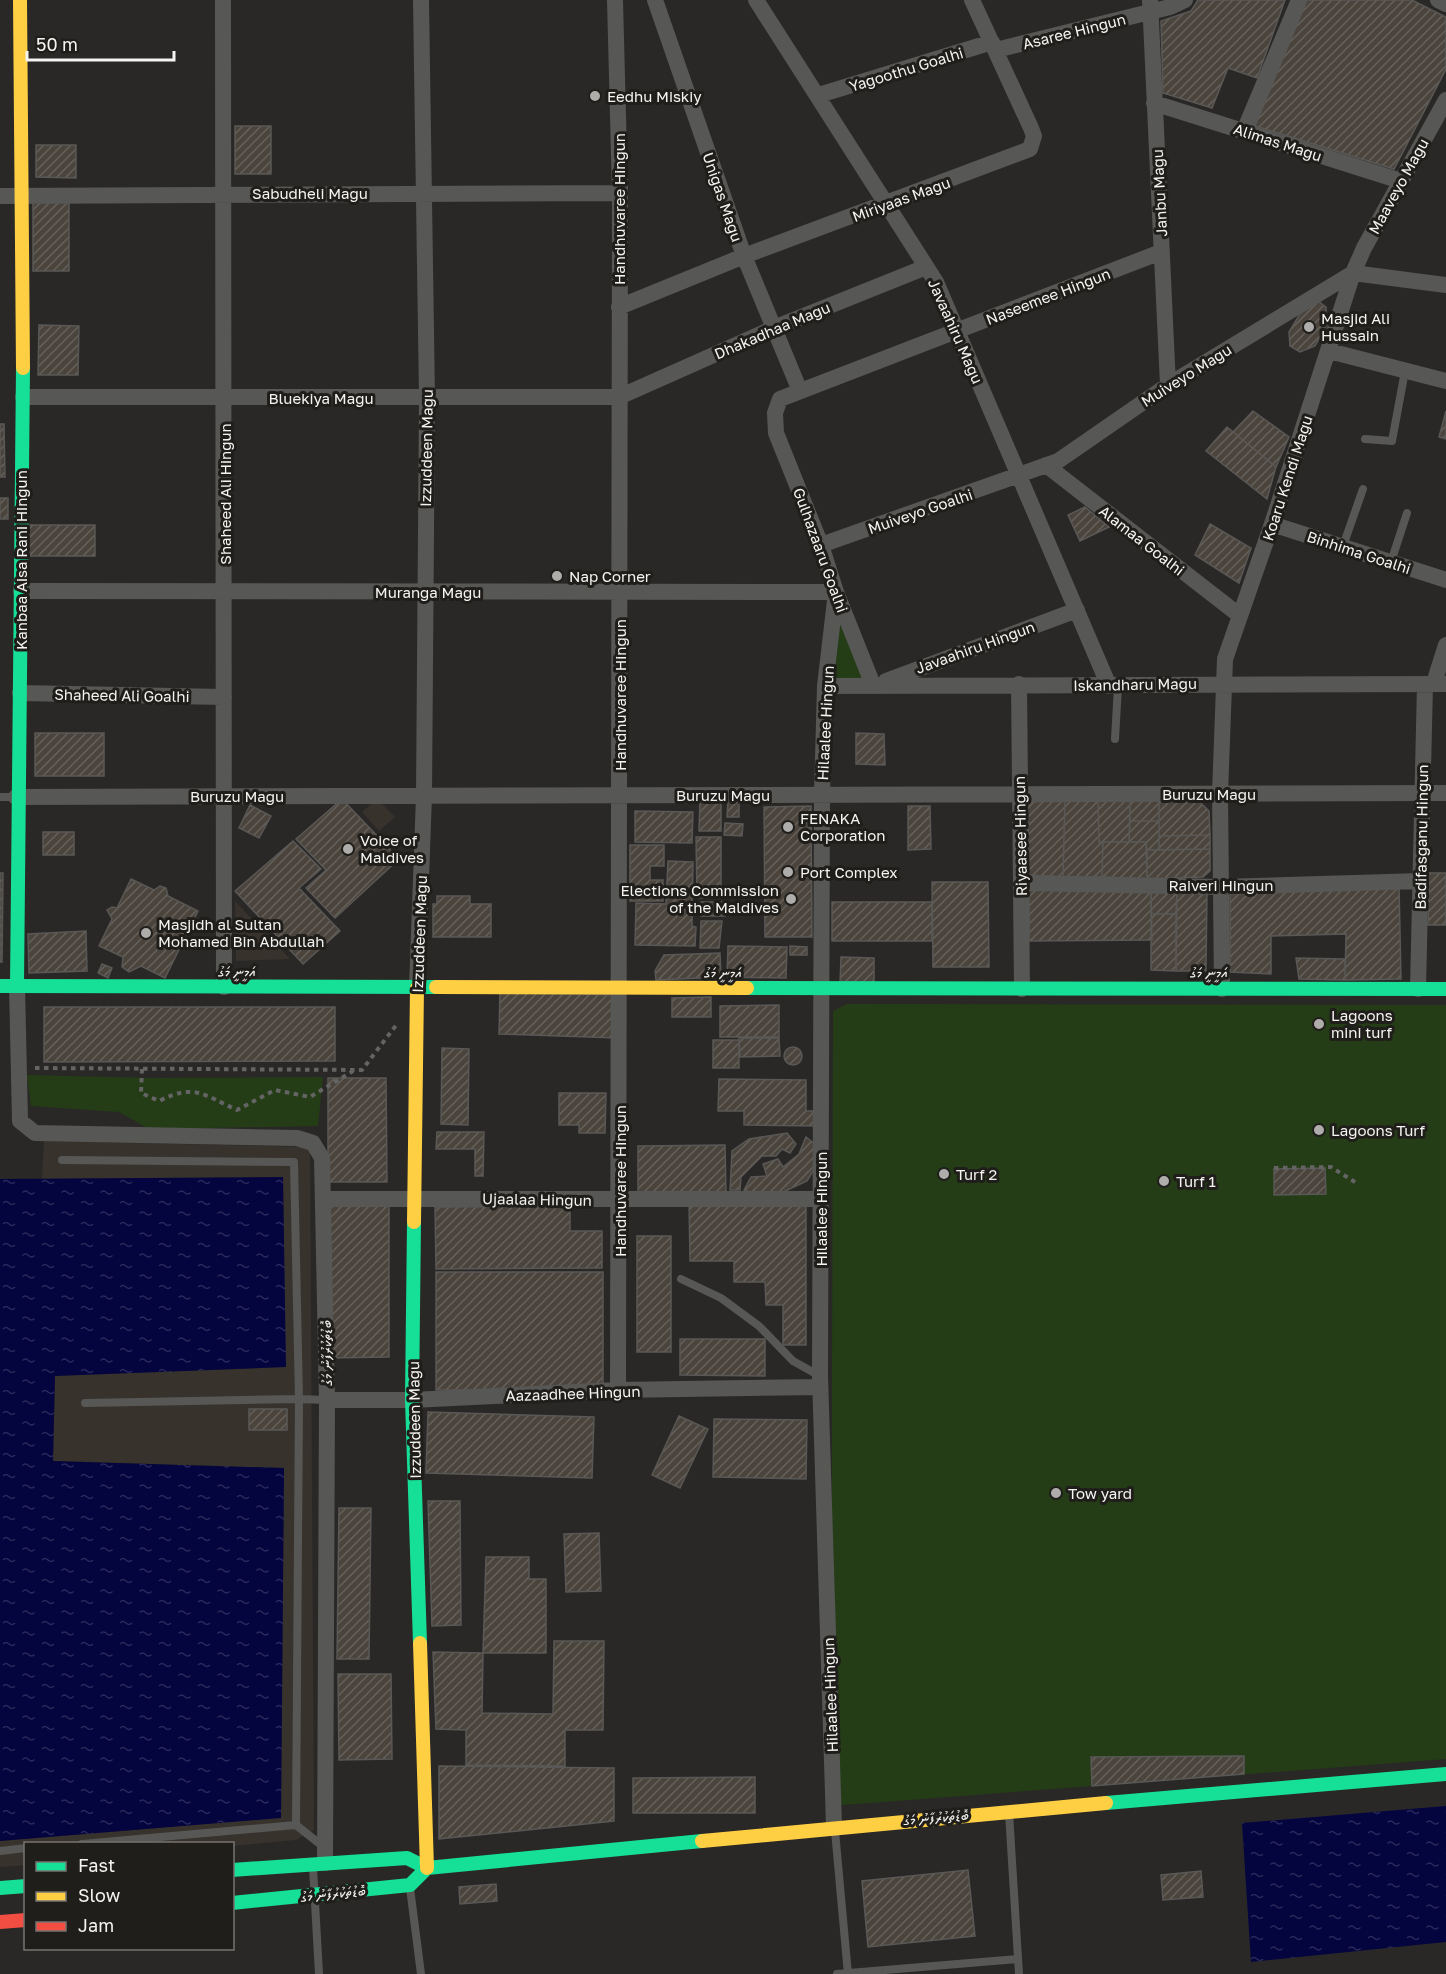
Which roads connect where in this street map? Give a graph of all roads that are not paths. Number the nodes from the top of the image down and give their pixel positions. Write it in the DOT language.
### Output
graph roads {
  1 [pos="20,0"];
  2 [pos="223,0"];
  3 [pos="421,0"];
  4 [pos="615,0"];
  5 [pos="655,0"];
  6 [pos="756,0"];
  7 [pos="972,0"];
  8 [pos="1185,0"];
  9 [pos="1299,0"];
  10 [pos="1438,0"];
  11 [pos="1446,4"];
  12 [pos="1150,6"];
  13 [pos="994,46"];
  14 [pos="819,95"];
  15 [pos="1154,103"];
  16 [pos="1443,111"];
  17 [pos="1244,131"];
  18 [pos="1401,181"];
  19 [pos="225,193"];
  20 [pos="422,193"];
  21 [pos="620,193"];
  22 [pos="0,196"];
  23 [pos="21,196"];
  24 [pos="887,204"];
  25 [pos="1161,252"];
  26 [pos="744,256"];
  27 [pos="926,267"];
  28 [pos="1353,273"];
  29 [pos="1446,285"];
  30 [pos="619,307"];
  31 [pos="774,328"];
  32 [pos="957,331"];
  33 [pos="1329,351"];
  34 [pos="1405,370"];
  35 [pos="1446,381"];
  36 [pos="1168,385"];
  37 [pos="800,391"];
  38 [pos="23,397"];
  39 [pos="619,397"];
  40 [pos="225,398"];
  41 [pos="427,398"];
  42 [pos="776,412"];
  43 [pos="1365,439"];
  44 [pos="1046,465"];
  45 [pos="1019,477"];
  46 [pos="1363,489"];
  47 [pos="1407,513"];
  48 [pos="1272,524"];
  49 [pos="822,545"];
  50 [pos="1343,546"];
  51 [pos="1391,562"];
  52 [pos="1446,580"];
  53 [pos="21,591"];
  54 [pos="225,592"];
  55 [pos="424,592"];
  56 [pos="620,592"];
  57 [pos="836,592"];
  58 [pos="1077,610"];
  59 [pos="1239,615"];
  60 [pos="1446,645"];
  61 [pos="1223,683"];
  62 [pos="1019,684"];
  63 [pos="1435,684"];
  64 [pos="873,685"];
  65 [pos="825,686"];
  66 [pos="1114,686"];
  67 [pos="20,693"];
  68 [pos="224,697"];
  69 [pos="1115,739"];
  70 [pos="1421,793"];
  71 [pos="1446,793"];
  72 [pos="1018,794"];
  73 [pos="1220,794"];
  74 [pos="620,795"];
  75 [pos="822,795"];
  76 [pos="224,796"];
  77 [pos="424,796"];
  78 [pos="8,797"];
  79 [pos="1420,881"];
  80 [pos="1021,883"];
  81 [pos="1221,886"];
  82 [pos="8,986"];
  83 [pos="224,987"];
  84 [pos="417,988"];
  85 [pos="621,988"];
  86 [pos="822,988"];
  87 [pos="1022,988"];
  88 [pos="1222,989"];
  89 [pos="1418,989"];
  90 [pos="1446,989"];
  91 [pos="20,1120"];
  92 [pos="62,1160"];
  93 [pos="414,1198"];
  94 [pos="324,1199"];
  95 [pos="822,1199"];
  96 [pos="620,1200"];
  97 [pos="681,1279"];
  98 [pos="820,1381"];
  99 [pos="618,1390"];
  100 [pos="299,1399"];
  101 [pos="327,1400"];
  102 [pos="412,1400"];
  103 [pos="85,1403"];
  104 [pos="1446,1774"];
  105 [pos="1009,1811"];
  106 [pos="296,1825"];
  107 [pos="834,1827"];
  108 [pos="105,1842"];
  109 [pos="24,1848"];
  110 [pos="0,1851"];
  111 [pos="321,1858"];
  112 [pos="426,1868"];
  113 [pos="234,1870"];
  114 [pos="410,1885"];
  115 [pos="24,1886"];
  116 [pos="0,1888"];
  117 [pos="315,1896"];
  118 [pos="234,1903"];
  119 [pos="24,1920"];
  120 [pos="0,1922"];
  121 [pos="1018,1959"];
  122 [pos="320,1974"];
  123 [pos="421,1974"];
  124 [pos="837,1974"];
  125 [pos="848,1974"];
  126 [pos="1019,1974"];
  1 -- 23 [label="main road, Kanbaa Aisa Rani Hingun"];
  2 -- 19 [label="street, Shaheed Ali Hingun"];
  3 -- 20 [label="street, Izzuddeen Magu"];
  4 -- 21 [label="street, Handhuvaree Hingun"];
  5 -- 26 [label="street, Unigas Magu"];
  6 -- 14 [label="street, Javaahiru Magu"];
  7 -- 13 [label="street, Miriyaas Magu"];
  8 -- 12 [label="street, Asaree Hingun"];
  9 -- 17 [label="street"];
  10 -- 11 [label="street"];
  12 -- 13 [label="street, Asaree Hingun"];
  12 -- 15 [label="street, Janbu Magu"];
  13 -- 14 [label="street, Yagoothu Goalhi"];
  13 -- 24 [label="street, Miriyaas Magu"];
  14 -- 24 [label="street, Javaahiru Magu"];
  15 -- 17 [label="street, Alimas Magu"];
  15 -- 25 [label="street, Janbu Magu"];
  16 -- 18 [label="street, Maaveyo Magu"];
  17 -- 18 [label="street, Alimas Magu"];
  18 -- 28 [label="street, Maaveyo Magu"];
  19 -- 20 [label="street, Sabudheli Magu"];
  19 -- 23 [label="street, Sabudheli Magu"];
  19 -- 40 [label="street, Shaheed Ali Hingun"];
  20 -- 21 [label="street, Sabudheli Magu"];
  20 -- 41 [label="street, Izzuddeen Magu"];
  21 -- 30 [label="street, Handhuvaree Hingun"];
  22 -- 23 [label="street, Sabudheli Magu"];
  23 -- 38 [label="main road, Kanbaa Aisa Rani Hingun"];
  24 -- 26 [label="street, Miriyaas Magu"];
  24 -- 27 [label="street, Javaahiru Magu"];
  25 -- 32 [label="street, Naseemee Hingun"];
  25 -- 36 [label="street, Janbu Magu"];
  26 -- 30 [label="street, Miriyaas Magu"];
  26 -- 31 [label="street, Unigas Magu"];
  27 -- 31 [label="street, Dhakadhaa Magu"];
  27 -- 32 [label="street, Javaahiru Magu"];
  28 -- 29 [label="street"];
  28 -- 33 [label="street, Koaru Kendi Magu"];
  28 -- 36 [label="street, Muiveyo Magu"];
  30 -- 39 [label="street, Handhuvaree Hingun"];
  31 -- 37 [label="street, Unigas Magu"];
  31 -- 39 [label="street, Dhakadhaa Magu"];
  32 -- 37 [label="street, Naseemee Hingun"];
  32 -- 45 [label="street, Javaahiru Magu"];
  33 -- 34 [label="street"];
  33 -- 48 [label="street, Koaru Kendi Magu"];
  34 -- 35 [label="street"];
  34 -- 43 [label="lane"];
  36 -- 44 [label="street, Muiveyo Magu"];
  37 -- 42 [label="street, Naseemee Hingun"];
  38 -- 40 [label="street, Bluekiya Magu"];
  38 -- 53 [label="main road, Kanbaa Aisa Rani Hingun"];
  39 -- 41 [label="street, Bluekiya Magu"];
  39 -- 56 [label="street, Handhuvaree Hingun"];
  40 -- 41 [label="street, Bluekiya Magu"];
  40 -- 54 [label="street, Shaheed Ali Hingun"];
  41 -- 55 [label="street, Izzuddeen Magu"];
  42 -- 49 [label="street, Gulhazaaru Goalhi"];
  44 -- 45 [label="street, Muiveyo Magu"];
  44 -- 59 [label="street, Alamaa Goalhi"];
  45 -- 49 [label="street, Muiveyo Goalhi"];
  45 -- 58 [label="street, Javaahiru Magu"];
  46 -- 50 [label="lane"];
  47 -- 51 [label="lane"];
  48 -- 50 [label="street, Binhima Goalhi"];
  48 -- 59 [label="street, Koaru Kendi Magu"];
  49 -- 57 [label="street, Gulhazaaru Goalhi"];
  50 -- 51 [label="street, Binhima Goalhi"];
  51 -- 52 [label="street, Binhima Goalhi"];
  53 -- 54 [label="street, Muranga Magu"];
  53 -- 67 [label="main road, Kanbaa Aisa Rani Hingun"];
  54 -- 55 [label="street, Muranga Magu"];
  54 -- 68 [label="street, Shaheed Ali Hingun"];
  55 -- 56 [label="street, Muranga Magu"];
  55 -- 77 [label="street, Izzuddeen Magu"];
  56 -- 57 [label="street, Muranga Magu"];
  56 -- 74 [label="street, Handhuvaree Hingun"];
  57 -- 64 [label="street, Gulhazaaru Goalhi"];
  57 -- 65 [label="street, Hilaalee Hingun"];
  58 -- 64 [label="street, Javaahiru Hingun"];
  58 -- 66 [label="street, Javaahiru Magu"];
  59 -- 61 [label="street, Koaru Kendi Magu"];
  60 -- 63 [label="street, Badifasganu Hingun"];
  61 -- 63 [label="street, Iskandharu Magu"];
  61 -- 66 [label="street, Iskandharu Magu"];
  61 -- 73 [label="street, Koaru Kendi Magu"];
  62 -- 64 [label="street, Iskandharu Magu"];
  62 -- 66 [label="street, Iskandharu Magu"];
  62 -- 72 [label="street, Riyaasee Hingun"];
  63 -- 70 [label="street, Badifasganu Hingun"];
  64 -- 65 [label="street, Iskandharu Magu"];
  65 -- 75 [label="street, Hilaalee Hingun"];
  66 -- 69 [label="lane"];
  67 -- 68 [label="street, Shaheed Ali Goalhi"];
  67 -- 78 [label="main road, Kanbaa Aisa Rani Hingun"];
  68 -- 76 [label="street, Shaheed Ali Hingun"];
  70 -- 71 [label="street, Buruzu Magu"];
  70 -- 73 [label="street, Buruzu Magu"];
  70 -- 79 [label="street, Badifasganu Hingun"];
  72 -- 73 [label="street, Buruzu Magu"];
  72 -- 75 [label="street, Buruzu Magu"];
  72 -- 80 [label="street, Riyaasee Hingun"];
  73 -- 81 [label="street, Koaru Kendi Magu"];
  74 -- 75 [label="street, Buruzu Magu"];
  74 -- 77 [label="street, Buruzu Magu"];
  74 -- 85 [label="street, Handhuvaree Hingun"];
  75 -- 86 [label="street, Hilaalee Hingun"];
  76 -- 77 [label="street, Buruzu Magu"];
  76 -- 78 [label="street, Buruzu Magu"];
  76 -- 83 [label="street, Shaheed Ali Hingun"];
  77 -- 84 [label="street, Izzuddeen Magu"];
  78 -- 82 [label="main road, Kanbaa Aisa Rani Hingun"];
  79 -- 81 [label="street, Raiveri Hingun"];
  79 -- 89 [label="street, Badifasganu Hingun"];
  80 -- 81 [label="street, Raiveri Hingun"];
  80 -- 87 [label="street, Riyaasee Hingun"];
  81 -- 88 [label="street, Koaru Kendi Magu"];
  82 -- 83 [label="main road, އަމީނީ މަގު"];
  82 -- 91 [label="street, Kanbaa Aisa Rani Hingun"];
  83 -- 84 [label="main road, އަމީނީ މަގު"];
  84 -- 85 [label="main road, އަމީނީ މަގު"];
  84 -- 93 [label="main road, Izzuddeen Magu"];
  85 -- 86 [label="main road, އަމީނީ މަގު"];
  85 -- 96 [label="street, Handhuvaree Hingun"];
  86 -- 87 [label="main road, އަމީނީ މަގު"];
  86 -- 95 [label="street, Hilaalee Hingun"];
  87 -- 88 [label="main road, އަމީނީ މަގު"];
  88 -- 89 [label="main road, އަމީނީ މަގު"];
  89 -- 90 [label="main road, އަމީނީ މަގު"];
  91 -- 94 [label="street, ބޮޑުތަކުރުފާނު މަގު"];
  92 -- 100 [label="lane"];
  93 -- 94 [label="street, Ujaalaa Hingun"];
  93 -- 96 [label="street, Ujaalaa Hingun"];
  93 -- 102 [label="main road, Izzuddeen Magu"];
  94 -- 101 [label="street, ބޮޑުތަކުރުފާނު މަގު"];
  95 -- 96 [label="street, Ujaalaa Hingun"];
  95 -- 98 [label="street, Hilaalee Hingun"];
  96 -- 99 [label="street, Handhuvaree Hingun"];
  97 -- 98 [label="lane"];
  98 -- 99 [label="street, Aazaadhee Hingun"];
  98 -- 107 [label="street, Hilaalee Hingun"];
  99 -- 102 [label="street, Aazaadhee Hingun"];
  100 -- 101 [label="lane"];
  100 -- 103 [label="lane"];
  100 -- 106 [label="lane"];
  101 -- 102 [label="street, Aazaadhee Hingun"];
  101 -- 111 [label="street, ބޮޑުތަކުރުފާނު މަގު"];
  102 -- 112 [label="main road, Izzuddeen Magu"];
  104 -- 105 [label="main road, ބޮޑުތަކުރުފާނު މަގު"];
  105 -- 107 [label="main road, ބޮޑުތަކުރުފާނު މަގު"];
  105 -- 121 [label="lane"];
  106 -- 108 [label="lane"];
  106 -- 111 [label="lane"];
  107 -- 112 [label="main road, ބޮޑުތަކުރުފާނު މަގު"];
  107 -- 125 [label="lane"];
  109 -- 110 [label="lane"];
  111 -- 112 [label="main road, ބޮޑުތަކުރުފާނު މަގު"];
  111 -- 113 [label="main road, ބޮޑުތަކުރުފާނު މަގު"];
  111 -- 117 [label="lane"];
  112 -- 114 [label="main road"];
  114 -- 117 [label="main road, ބޮޑުތަކުރުފާނު މަގު"];
  114 -- 123 [label="lane"];
  115 -- 116 [label="main road"];
  117 -- 118 [label="main road, ބޮޑުތަކުރުފާނު މަގު"];
  117 -- 122 [label="lane"];
  119 -- 120 [label="main road"];
  121 -- 125 [label="lane"];
  121 -- 126 [label="lane"];
  124 -- 125 [label="lane"];
}
